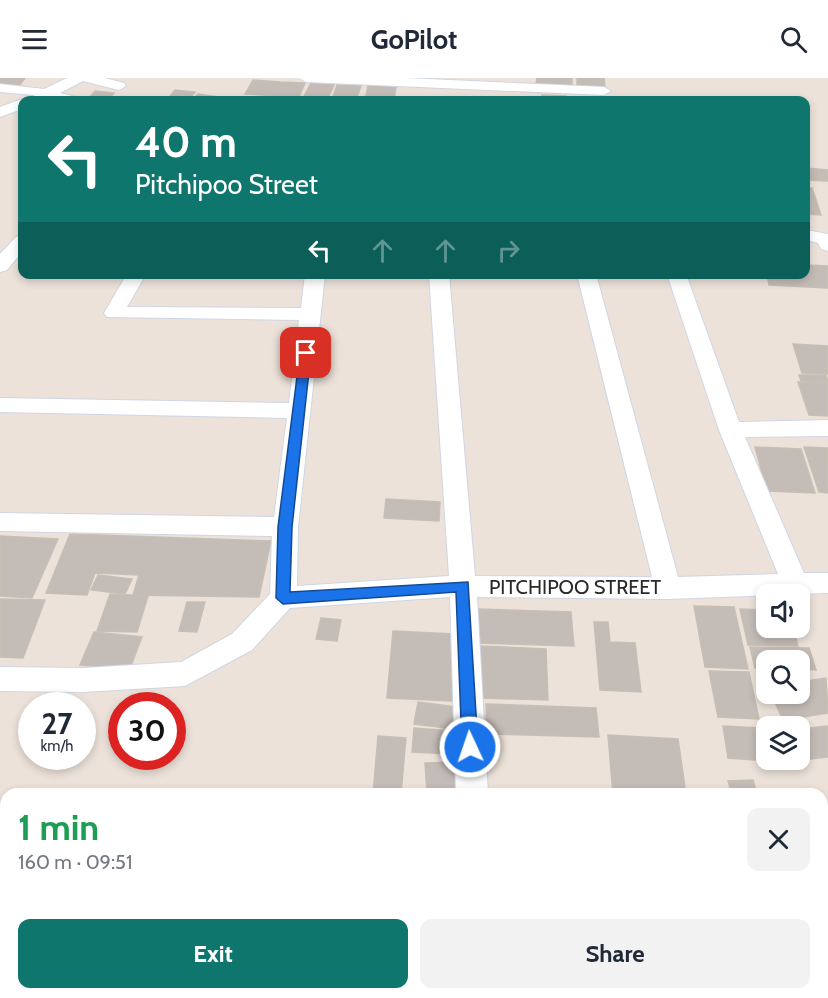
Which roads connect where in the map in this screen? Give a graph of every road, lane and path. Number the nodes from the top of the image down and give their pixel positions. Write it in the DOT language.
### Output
graph roads {
  1 [pos="78,78"];
  2 [pos="88,78"];
  3 [pos="306,78"];
  4 [pos="367,80"];
  5 [pos="119,86"];
  6 [pos="0,88"];
  7 [pos="517,89"];
  8 [pos="604,91"];
  9 [pos="47,95"];
  10 [pos="44,96"];
  11 [pos="52,96"];
  12 [pos="18,105"];
  13 [pos="0,112"];
  14 [pos="810,236"];
  15 [pos="828,245"];
  16 [pos="18,246"];
  17 [pos="7,260"];
  18 [pos="134,279"];
  19 [pos="314,279"];
  20 [pos="439,279"];
  21 [pos="587,279"];
  22 [pos="678,279"];
  23 [pos="310,314"];
  24 [pos="0,405"];
  25 [pos="299,411"];
  26 [pos="828,428"];
  27 [pos="730,430"];
  28 [pos="0,522"];
  29 [pos="285,527"];
  30 [pos="828,583"];
  31 [pos="796,584"];
  32 [pos="810,584"];
  33 [pos="463,586"];
  34 [pos="756,586"];
  35 [pos="668,588"];
  36 [pos="283,598"];
  37 [pos="0,679"];
  38 [pos="472,788"];
  1 -- 9 [label="street"];
  2 -- 5 [label="street"];
  3 -- 4 [label="street"];
  4 -- 7 [label="street"];
  6 -- 9 [label="street"];
  7 -- 8 [label="street"];
  9 -- 10 [label="street"];
  9 -- 11 [label="street"];
  12 -- 13 [label="street"];
  14 -- 15 [label="street"];
  16 -- 17 [label="street"];
  18 -- 23 [label="street"];
  19 -- 23 [label="street"];
  20 -- 33 [label="street"];
  21 -- 35 [label="street"];
  22 -- 27 [label="street"];
  23 -- 25 [label="street"];
  24 -- 25 [label="street"];
  25 -- 29 [label="street"];
  26 -- 27 [label="street"];
  27 -- 31 [label="street"];
  28 -- 29 [label="street"];
  29 -- 36 [label="street"];
  30 -- 32 [label="street, PITCHIPOO STREET"];
  33 -- 35 [label="street, PITCHIPOO STREET"];
  33 -- 36 [label="street, PITCHIPOO STREET"];
  33 -- 38 [label="street"];
  34 -- 35 [label="street, PITCHIPOO STREET"];
  36 -- 37 [label="street"];
}
